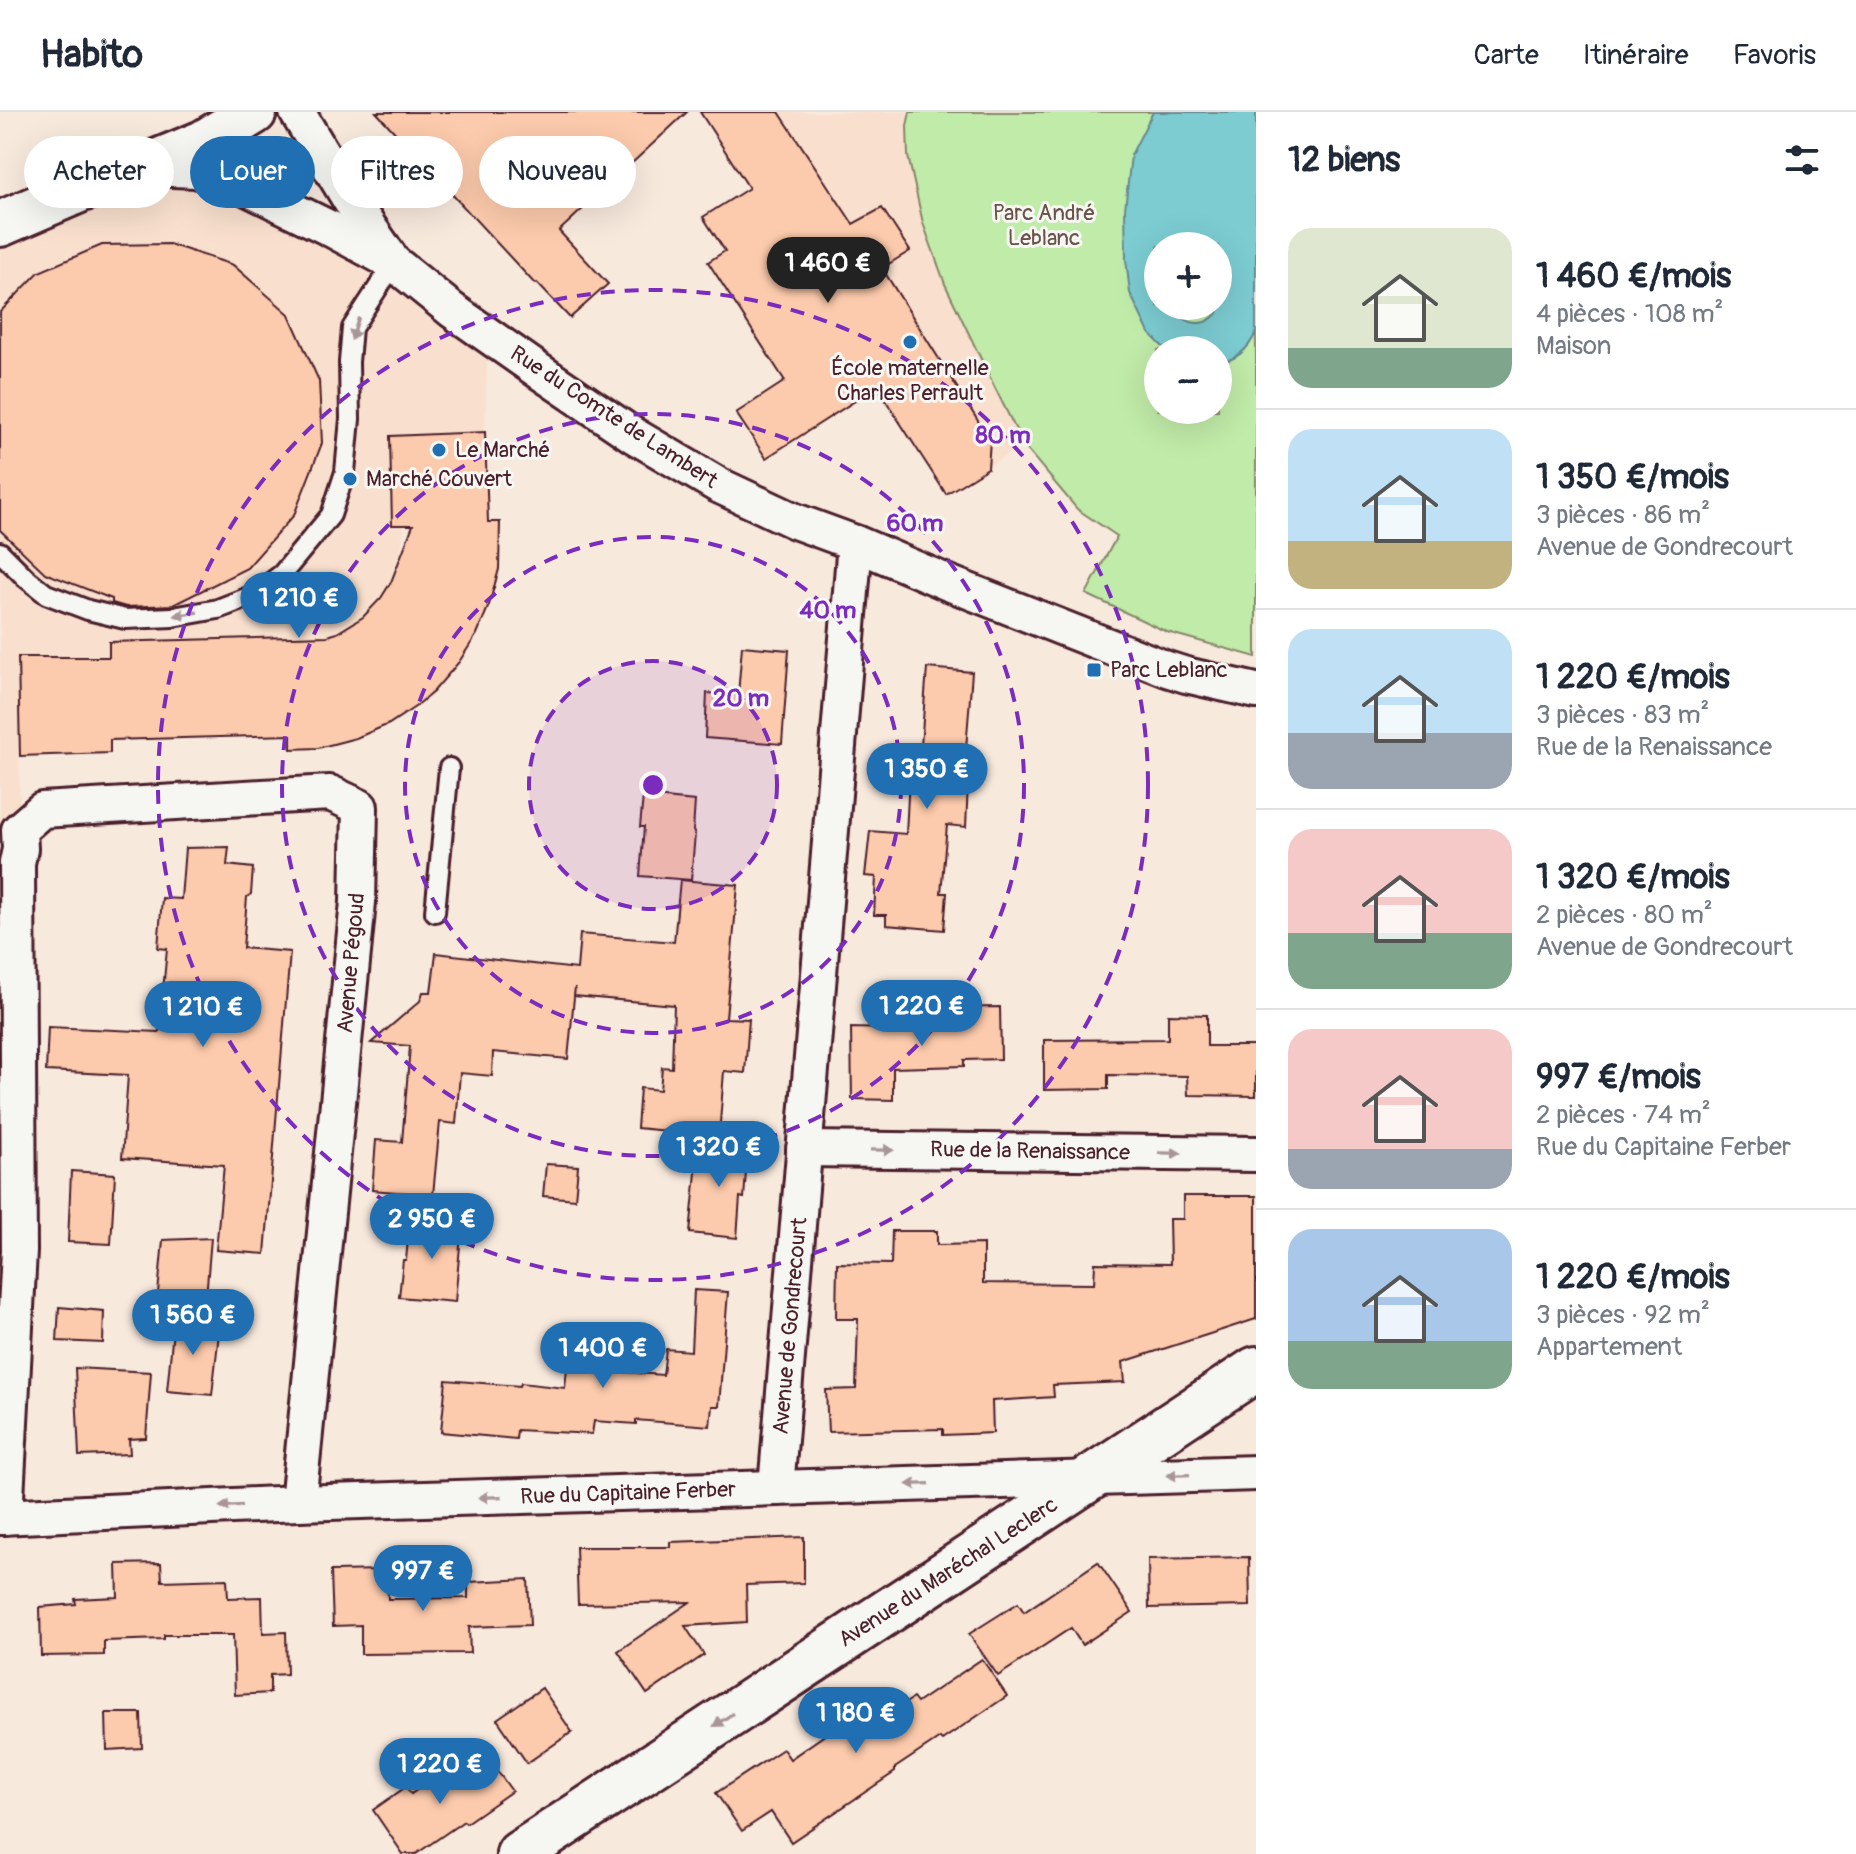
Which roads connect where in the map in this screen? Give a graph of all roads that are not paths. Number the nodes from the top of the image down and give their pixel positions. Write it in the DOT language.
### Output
graph roads {
  1 [pos="254,112"];
  2 [pos="297,112"];
  3 [pos="174,155"];
  4 [pos="174,169"];
  5 [pos="37,208"];
  6 [pos="0,224"];
  7 [pos="394,263"];
  8 [pos="855,543"];
  9 [pos="0,552"];
  10 [pos="1256,691"];
  11 [pos="449,768"];
  12 [pos="8,863"];
  13 [pos="435,912"];
  14 [pos="804,1149"];
  15 [pos="1256,1154"];
  16 [pos="1256,1369"];
  17 [pos="1256,1473"];
  18 [pos="1090,1478"];
  19 [pos="776,1488"];
  20 [pos="298,1503"];
  21 [pos="3,1517"];
  22 [pos="519,1854"];
  1 -- 3 [label="street"];
  2 -- 7 [label="street, Rue du Comte de Lambert"];
  4 -- 7 [label="street, Rue du Comte de Lambert"];
  5 -- 6 [label="street"];
  7 -- 8 [label="street, Rue du Comte de Lambert"];
  7 -- 9 [label="lane, one-way"];
  8 -- 10 [label="street, Rue du Comte de Lambert"];
  8 -- 14 [label="street, Avenue de Gondrecourt"];
  11 -- 13 [label="lane"];
  12 -- 20 [label="street, Avenue Pégoud"];
  12 -- 21 [label="street"];
  14 -- 15 [label="street, Rue de la Renaissance, one-way"];
  14 -- 19 [label="street, Avenue de Gondrecourt"];
  16 -- 18 [label="street, Avenue du Maréchal Leclerc"];
  17 -- 18 [label="street, Rue du Capitaine Ferber, one-way"];
  18 -- 19 [label="street, Rue du Capitaine Ferber, one-way"];
  18 -- 22 [label="street, Avenue du Maréchal Leclerc, one-way"];
  19 -- 20 [label="street, Rue du Capitaine Ferber, one-way"];
  20 -- 21 [label="street, Rue du Capitaine Ferber, one-way"];
}
